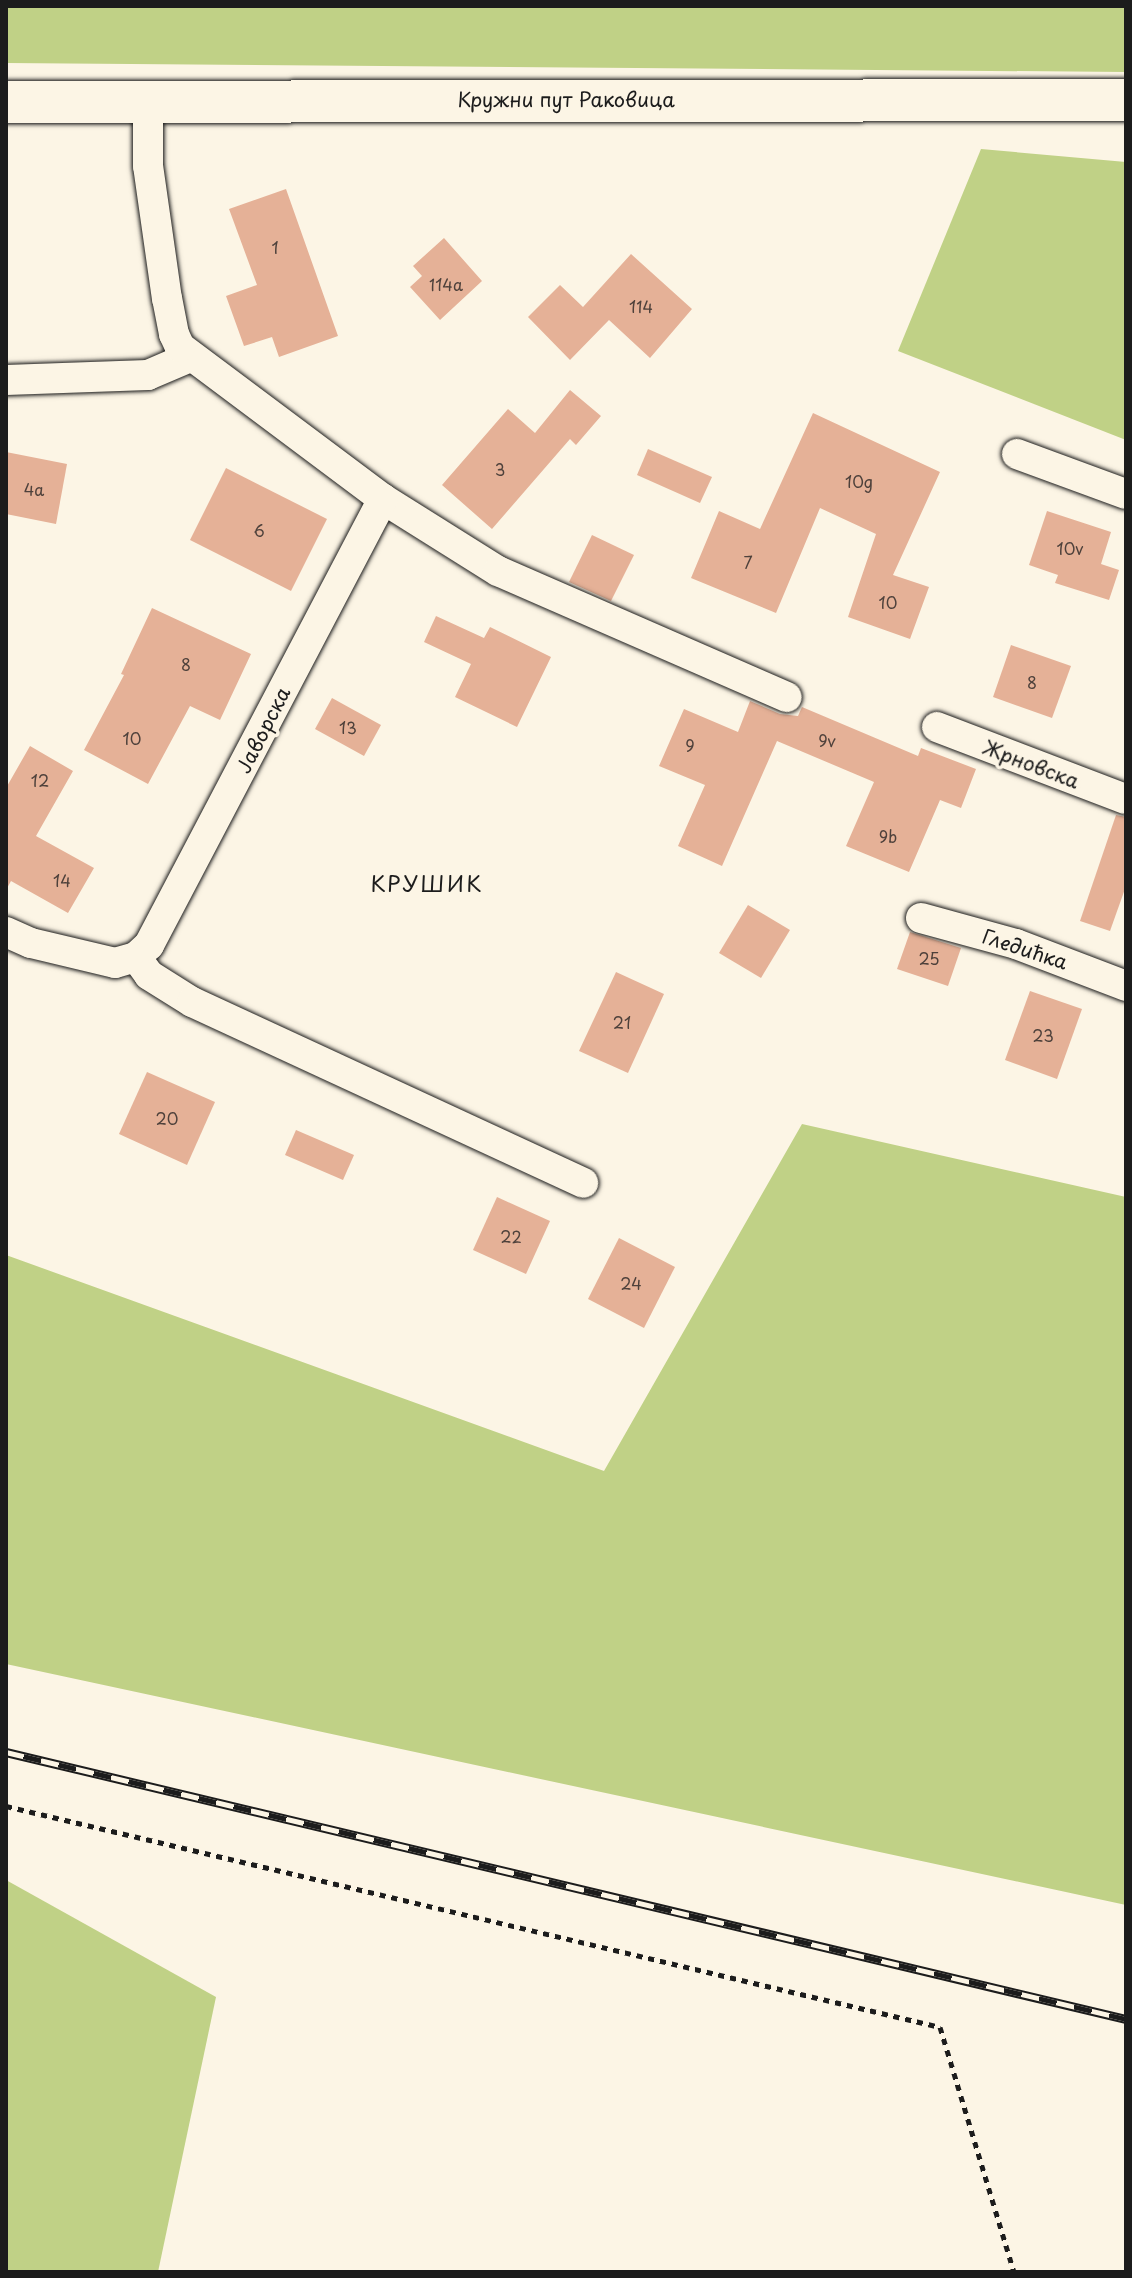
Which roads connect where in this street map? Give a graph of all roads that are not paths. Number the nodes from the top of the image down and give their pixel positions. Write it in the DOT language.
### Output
graph roads {
  1 [pos="1126,100"];
  2 [pos="148,101"];
  3 [pos="6,102"];
  4 [pos="190,357"];
  5 [pos="6,380"];
  6 [pos="1017,454"];
  7 [pos="1126,494"];
  8 [pos="383,499"];
  9 [pos="787,697"];
  10 [pos="937,727"];
  11 [pos="1126,799"];
  12 [pos="921,918"];
  13 [pos="6,932"];
  14 [pos="136,957"];
  15 [pos="1126,986"];
  16 [pos="583,1183"];
  1 -- 2 [label="main road, Кружни пут Раковица"];
  2 -- 3 [label="main road, Кружни пут Раковица"];
  2 -- 4 [label="street"];
  4 -- 5 [label="street"];
  4 -- 8 [label="street"];
  6 -- 7 [label="street"];
  8 -- 9 [label="street"];
  8 -- 14 [label="street, Јаворска"];
  10 -- 11 [label="street, Жрновска"];
  12 -- 15 [label="street, Гледићка"];
  13 -- 14 [label="street"];
  14 -- 16 [label="street"];
}
